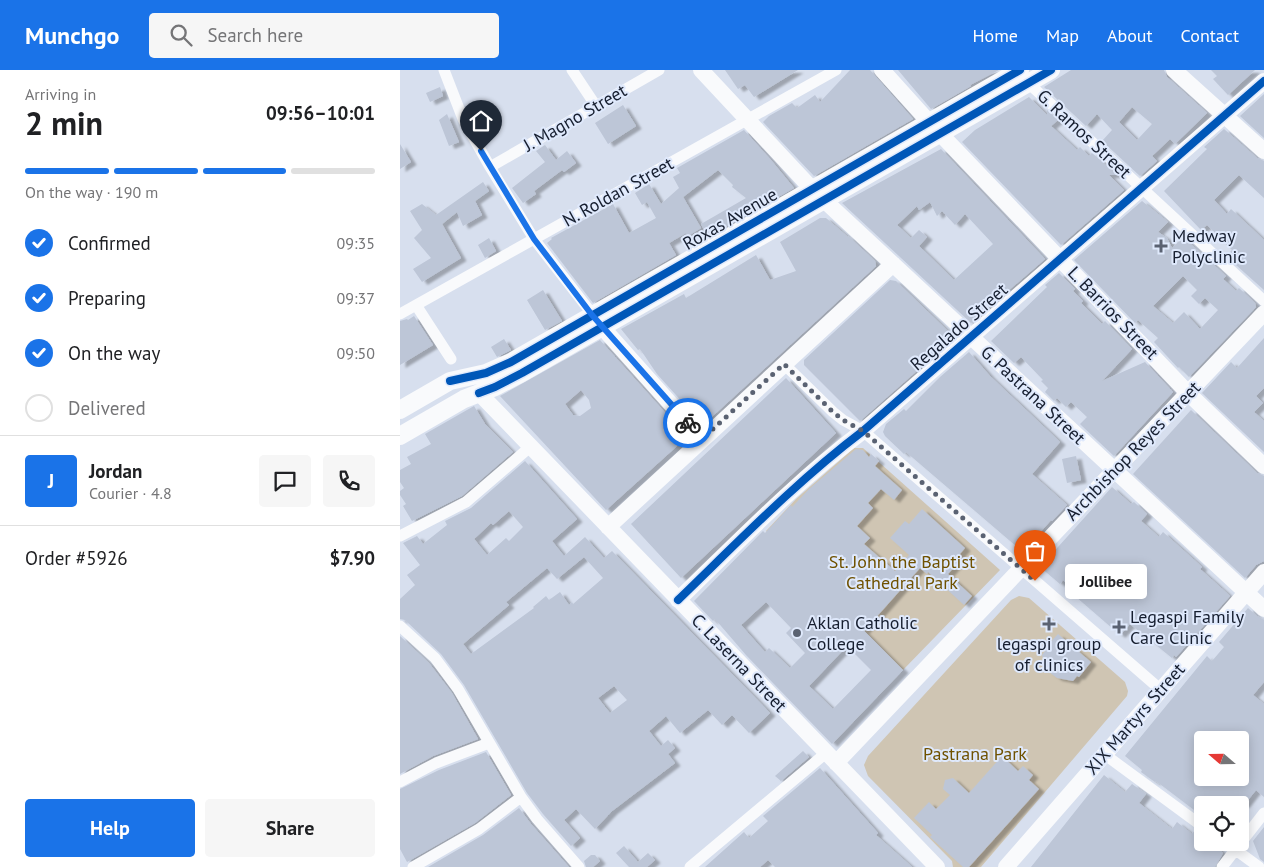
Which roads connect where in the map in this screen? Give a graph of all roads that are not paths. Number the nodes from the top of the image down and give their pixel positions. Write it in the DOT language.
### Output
graph roads {
  1 [pos="444,70"];
  2 [pos="572,70"];
  3 [pos="660,70"];
  4 [pos="701,70"];
  5 [pos="836,70"];
  6 [pos="882,70"];
  7 [pos="1051,70"];
  8 [pos="1174,70"];
  9 [pos="1020,74"];
  10 [pos="1264,81"];
  11 [pos="596,106"];
  12 [pos="1225,116"];
  13 [pos="748,120"];
  14 [pos="935,128"];
  15 [pos="1264,151"];
  16 [pos="490,167"];
  17 [pos="1142,188"];
  18 [pos="818,195"];
  19 [pos="534,239"];
  20 [pos="1061,258"];
  21 [pos="893,264"];
  22 [pos="1264,301"];
  23 [pos="416,304"];
  24 [pos="1264,313"];
  25 [pos="400,314"];
  26 [pos="598,321"];
  27 [pos="971,337"];
  28 [pos="451,359"];
  29 [pos="784,364"];
  30 [pos="1188,392"];
  31 [pos="471,396"];
  32 [pos="400,410"];
  33 [pos="863,431"];
  34 [pos="400,436"];
  35 [pos="702,439"];
  36 [pos="530,447"];
  37 [pos="1264,466"];
  38 [pos="1115,470"];
  39 [pos="608,527"];
  40 [pos="400,536"];
  41 [pos="1021,569"];
  42 [pos="1264,572"];
  43 [pos="1246,592"];
  44 [pos="678,600"];
  45 [pos="1264,609"];
  46 [pos="400,626"];
  47 [pos="1161,690"];
  48 [pos="489,743"];
  49 [pos="1104,754"];
  50 [pos="831,758"];
  51 [pos="400,782"];
  52 [pos="521,797"];
  53 [pos="1264,813"];
  54 [pos="1194,820"];
  55 [pos="1249,832"];
  56 [pos="1234,851"];
  57 [pos="1236,851"];
  58 [pos="414,867"];
  59 [pos="579,867"];
  60 [pos="690,867"];
  61 [pos="937,867"];
  62 [pos="1006,867"];
  63 [pos="1222,867"];
  64 [pos="1259,867"];
  1 -- 16 [label="street"];
  2 -- 11 [label="street"];
  3 -- 11 [label="street, J. Magno Street"];
  4 -- 13 [label="street, G. Pastrana Street"];
  5 -- 13 [label="street, N. Roldan Street"];
  6 -- 14 [label="street, L. Barrios Street"];
  7 -- 9 [label="main road, Roxas Avenue"];
  8 -- 12 [label="street"];
  9 -- 14 [label="main road, Roxas Avenue"];
  9 -- 17 [label="street, G. Ramos Street"];
  10 -- 12 [label="street, Regalado Street"];
  11 -- 16 [label="street, J. Magno Street"];
  12 -- 15 [label="street"];
  12 -- 17 [label="street, Regalado Street"];
  13 -- 18 [label="street, G. Pastrana Street"];
  13 -- 19 [label="street, N. Roldan Street"];
  14 -- 18 [label="main road, Roxas Avenue"];
  14 -- 20 [label="street, L. Barrios Street"];
  16 -- 19 [label="street"];
  17 -- 20 [label="street, Regalado Street"];
  17 -- 22 [label="street, G. Ramos Street"];
  18 -- 21 [label="street, G. Pastrana Street"];
  18 -- 26 [label="main road, Roxas Avenue"];
  19 -- 23 [label="street, N. Roldan Street"];
  19 -- 26 [label="street"];
  20 -- 27 [label="street, Regalado Street"];
  20 -- 30 [label="street, L. Barrios Street"];
  21 -- 27 [label="street, G. Pastrana Street"];
  21 -- 29 [label="street"];
  23 -- 25 [label="street, N. Roldan Street"];
  23 -- 28 [label="street"];
  24 -- 30 [label="street, Archbishop Reyes Street"];
  26 -- 31 [label="main road, Roxas Avenue"];
  26 -- 32 [label="main road, Roxas Avenue"];
  26 -- 35 [label="street"];
  27 -- 33 [label="street, Regalado Street"];
  27 -- 38 [label="street, G. Pastrana Street"];
  29 -- 33 [label="street"];
  29 -- 35 [label="street"];
  30 -- 37 [label="street, L. Barrios Street"];
  30 -- 38 [label="street, Archbishop Reyes Street"];
  31 -- 34 [label="main road, Roxas Avenue"];
  31 -- 36 [label="street, C. Laserna Street"];
  33 -- 41 [label="street"];
  33 -- 44 [label="street, Regalado Street"];
  35 -- 39 [label="street"];
  36 -- 39 [label="street, C. Laserna Street"];
  36 -- 40 [label="street"];
  38 -- 41 [label="street, Archbishop Reyes Street"];
  38 -- 43 [label="street, G. Pastrana Street"];
  39 -- 44 [label="street, C. Laserna Street"];
  41 -- 47 [label="street"];
  41 -- 50 [label="street, Archbishop Reyes Street"];
  42 -- 43 [label="street, XIX Martyrs Street"];
  43 -- 45 [label="street, G. Pastrana Street"];
  43 -- 47 [label="street, XIX Martyrs Street"];
  44 -- 50 [label="street, C. Laserna Street"];
  46 -- 48 [label="street"];
  47 -- 49 [label="street, XIX Martyrs Street"];
  48 -- 51 [label="street"];
  48 -- 52 [label="street"];
  49 -- 54 [label="street"];
  49 -- 62 [label="street, XIX Martyrs Street"];
  50 -- 60 [label="street"];
  50 -- 61 [label="street, C. Laserna Street"];
  52 -- 58 [label="street"];
  52 -- 59 [label="street"];
  53 -- 55 [label="street"];
  56 -- 63 [label="street"];
  57 -- 64 [label="street"];
}
